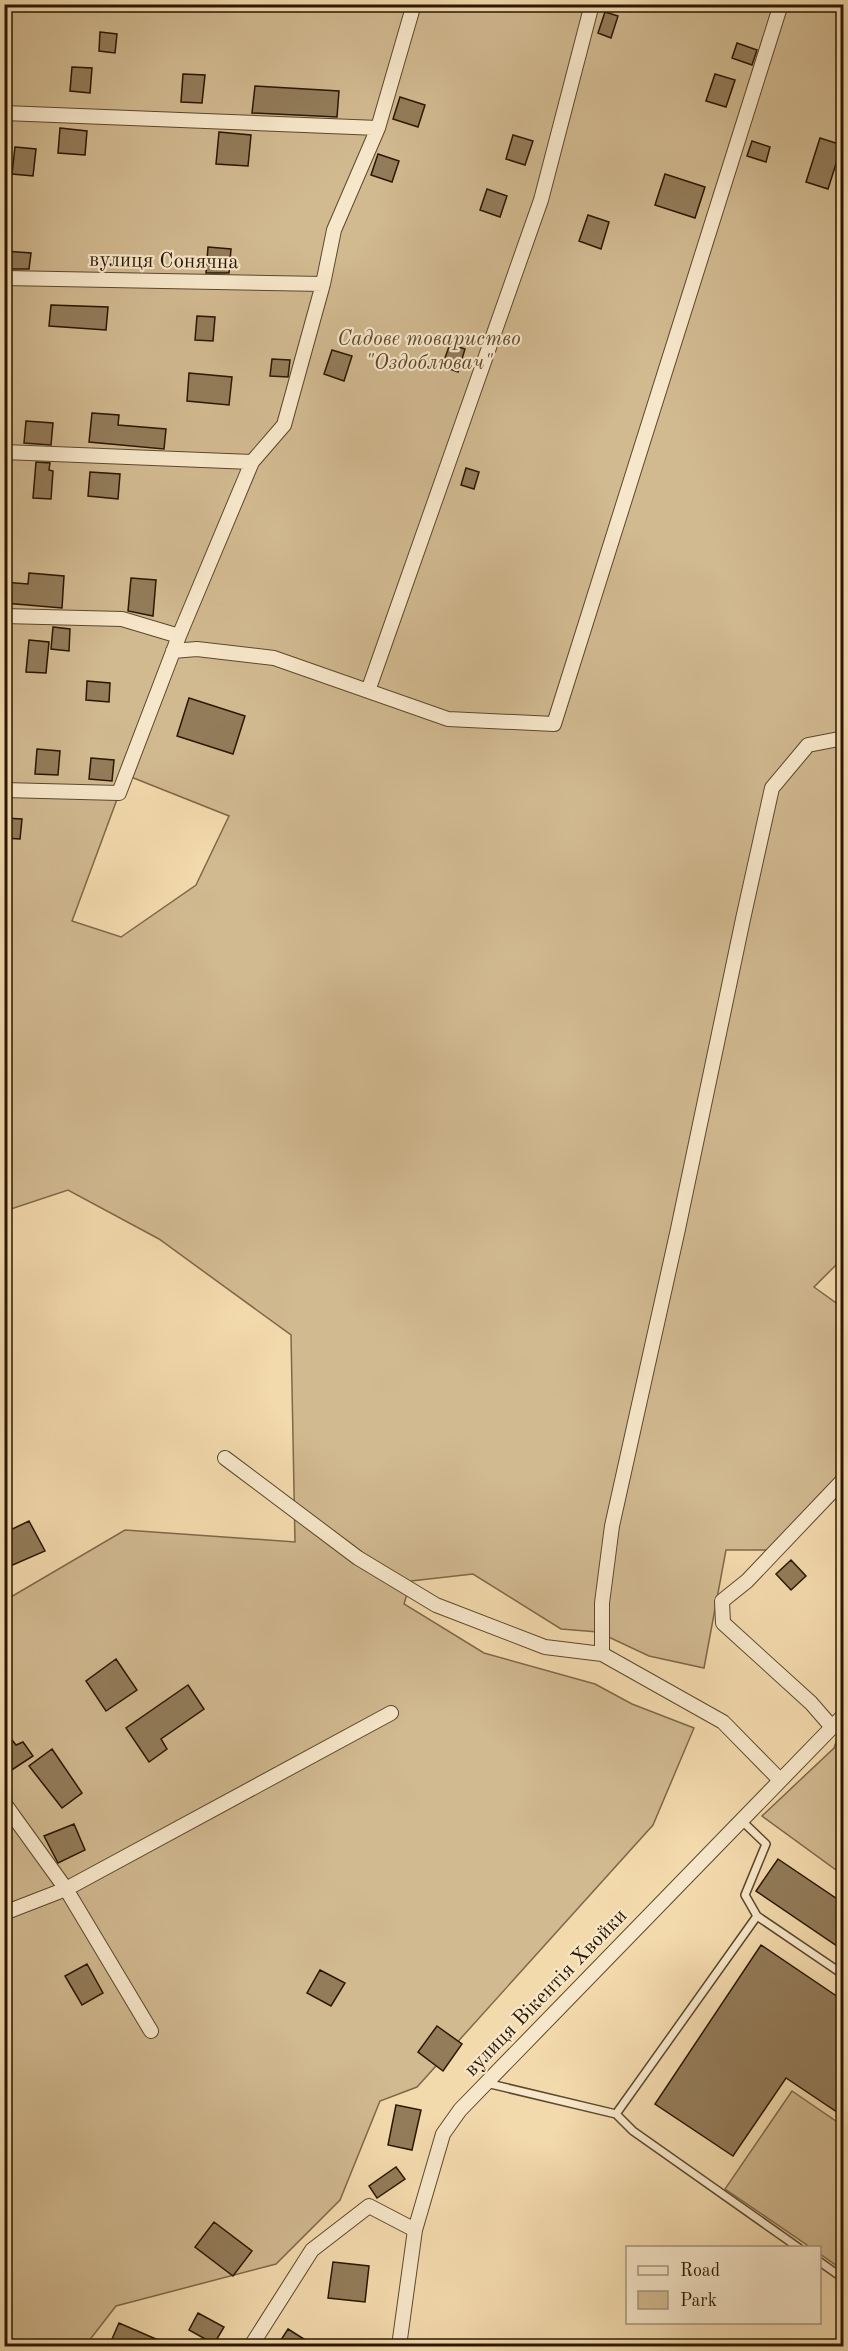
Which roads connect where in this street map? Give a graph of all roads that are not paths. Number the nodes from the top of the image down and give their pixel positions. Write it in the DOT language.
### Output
graph roads {
  1 [pos="414,4"];
  2 [pos="592,4"];
  3 [pos="781,4"];
  4 [pos="4,113"];
  5 [pos="378,128"];
  6 [pos="4,278"];
  7 [pos="323,284"];
  8 [pos="4,452"];
  9 [pos="252,462"];
  10 [pos="4,616"];
  11 [pos="179,636"];
  12 [pos="173,651"];
  13 [pos="368,691"];
  14 [pos="843,738"];
  15 [pos="4,790"];
  16 [pos="225,1458"];
  17 [pos="843,1479"];
  18 [pos="602,1654"];
  19 [pos="391,1713"];
  20 [pos="843,1714"];
  21 [pos="831,1726"];
  22 [pos="780,1780"];
  23 [pos="4,1803"];
  24 [pos="741,1820"];
  25 [pos="66,1889"];
  26 [pos="4,1913"];
  27 [pos="757,1916"];
  28 [pos="843,1975"];
  29 [pos="151,2031"];
  30 [pos="486,2083"];
  31 [pos="616,2114"];
  32 [pos="416,2230"];
  33 [pos="798,2246"];
  34 [pos="821,2263"];
  35 [pos="843,2279"];
  36 [pos="4,2342"];
  37 [pos="10,2346"];
  38 [pos="250,2346"];
  39 [pos="399,2346"];
  1 -- 5 [label="street"];
  2 -- 13 [label="street"];
  3 -- 13 [label="street"];
  4 -- 5 [label="street"];
  5 -- 7 [label="street"];
  6 -- 7 [label="street, вулиця Сонячна"];
  7 -- 9 [label="street"];
  8 -- 9 [label="street"];
  9 -- 11 [label="street"];
  10 -- 11 [label="street"];
  11 -- 12 [label="street"];
  12 -- 13 [label="street"];
  12 -- 15 [label="street"];
  14 -- 18 [label="street"];
  16 -- 18 [label="street"];
  17 -- 21 [label="street"];
  18 -- 22 [label="street"];
  19 -- 25 [label="street"];
  20 -- 21 [label="street, вулиця Вікентія Хвойки"];
  21 -- 22 [label="street, вулиця Вікентія Хвойки"];
  22 -- 24 [label="street, вулиця Вікентія Хвойки"];
  23 -- 25 [label="street"];
  24 -- 27 [label="lane"];
  24 -- 30 [label="street, вулиця Вікентія Хвойки"];
  25 -- 26 [label="street"];
  25 -- 29 [label="street"];
  27 -- 28 [label="lane"];
  27 -- 31 [label="lane"];
  30 -- 31 [label="lane"];
  30 -- 32 [label="street, вулиця Вікентія Хвойки"];
  31 -- 33 [label="lane"];
  32 -- 38 [label="street"];
  32 -- 39 [label="street, вулиця Вікентія Хвойки"];
  34 -- 35 [label="lane"];
  36 -- 37 [label="street"];
}
